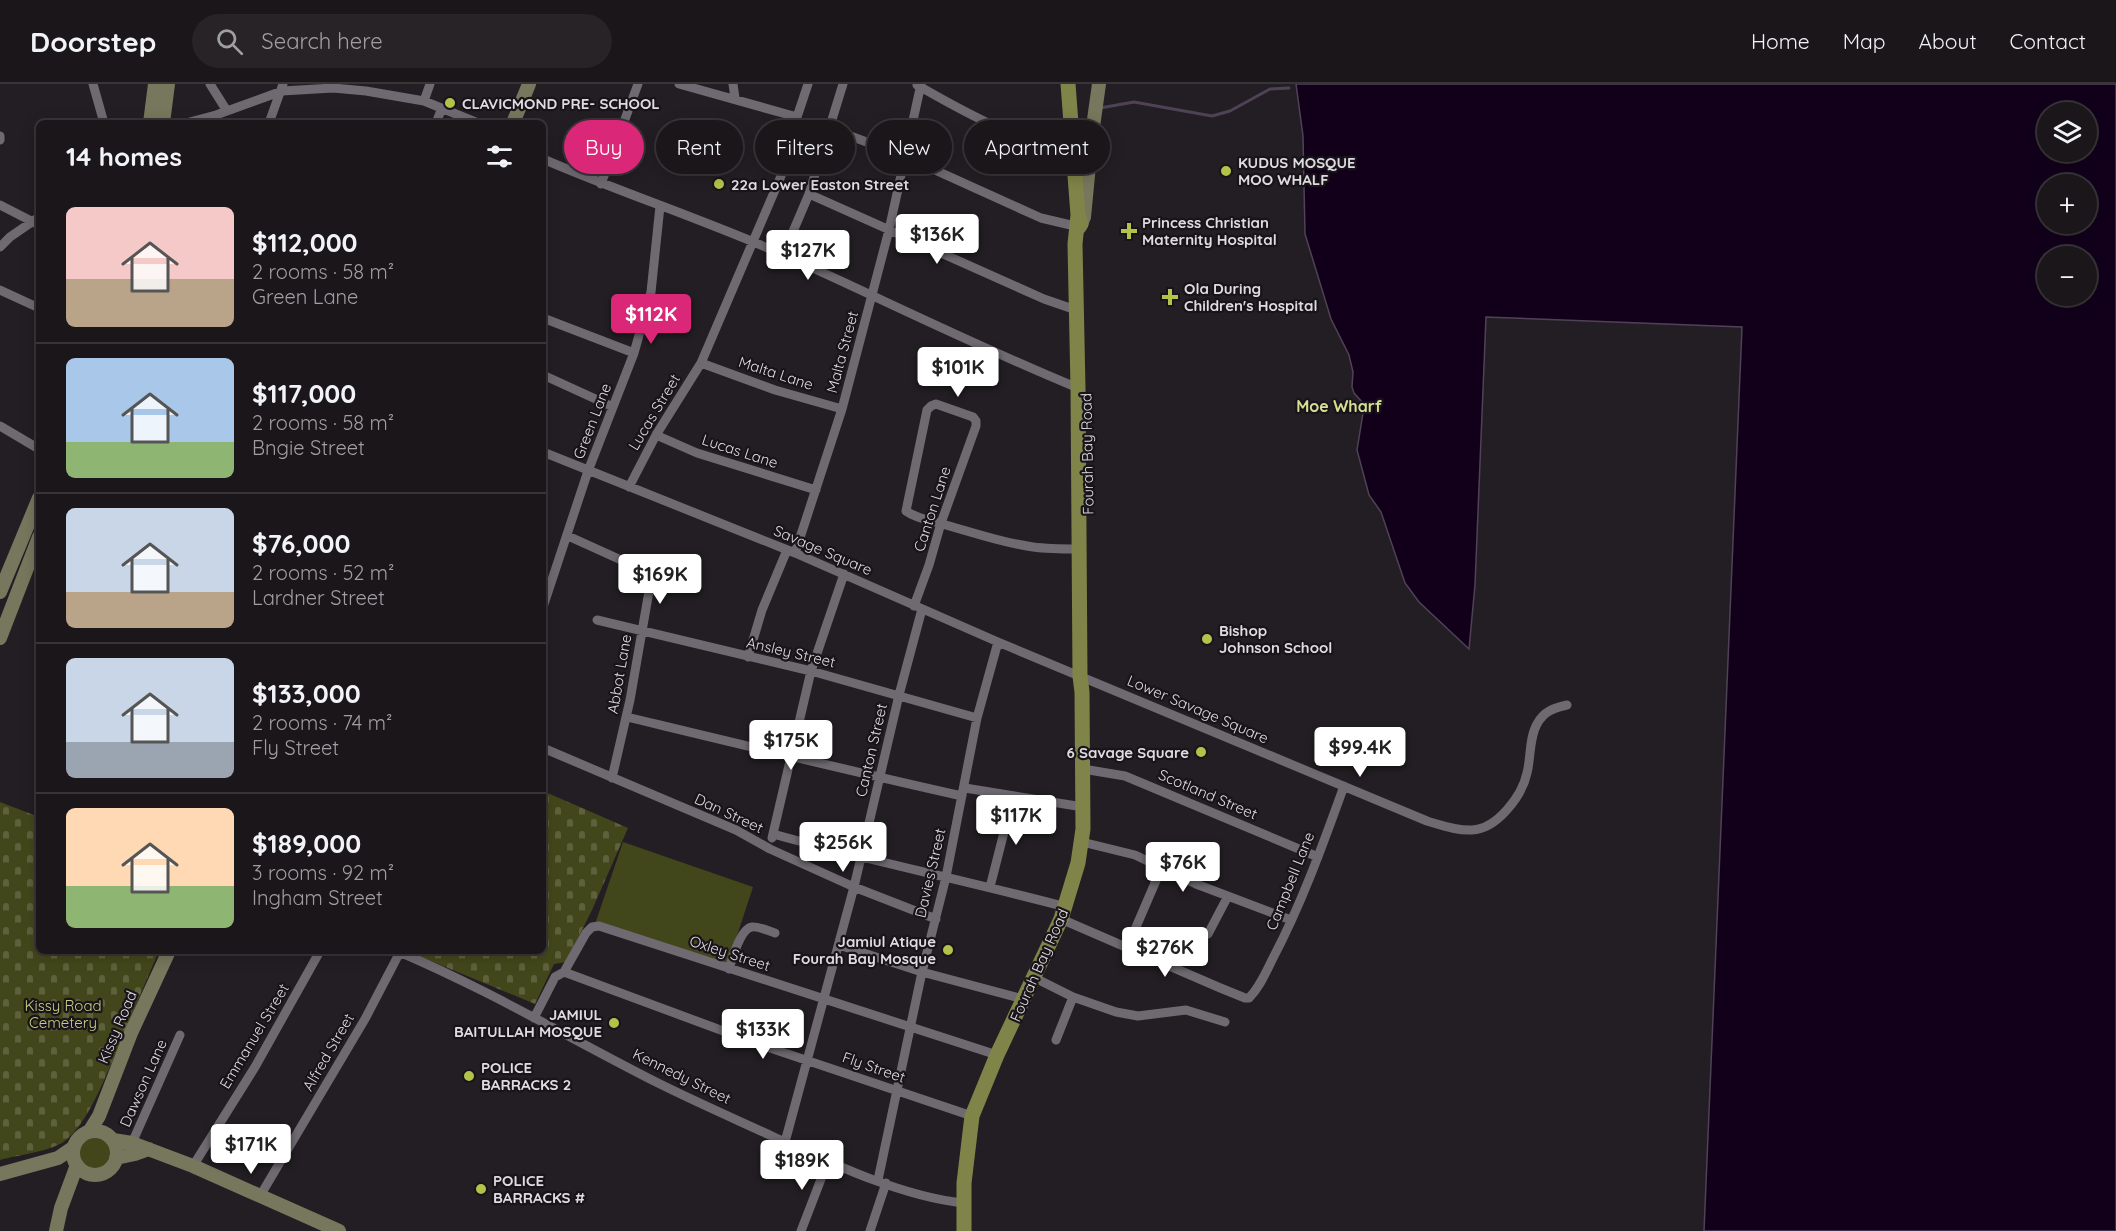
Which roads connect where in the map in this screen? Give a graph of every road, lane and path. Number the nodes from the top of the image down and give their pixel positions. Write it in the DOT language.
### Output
graph roads {
  1 [pos="93,84"];
  2 [pos="155,84"];
  3 [pos="168,84"];
  4 [pos="210,84"];
  5 [pos="430,84"];
  6 [pos="529,84"];
  7 [pos="638,84"];
  8 [pos="679,84"];
  9 [pos="733,84"];
  10 [pos="808,84"];
  11 [pos="843,84"];
  12 [pos="1068,84"];
  13 [pos="1100,84"];
  14 [pos="919,85"];
  15 [pos="283,87"];
  16 [pos="735,98"];
  17 [pos="424,101"];
  18 [pos="442,108"];
  19 [pos="227,111"];
  20 [pos="797,117"];
  21 [pos="215,119"];
  22 [pos="103,120"];
  23 [pos="150,120"];
  24 [pos="163,120"];
  25 [pos="270,120"];
  26 [pos="437,120"];
  27 [pos="470,120"];
  28 [pos="514,120"];
  29 [pos="832,120"];
  30 [pos="912,120"];
  31 [pos="985,120"];
  32 [pos="1070,120"];
  33 [pos="546,160"];
  34 [pos="815,174"];
  35 [pos="900,174"];
  36 [pos="944,174"];
  37 [pos="1074,174"];
  38 [pos="601,184"];
  39 [pos="809,194"];
  40 [pos="0,205"];
  41 [pos="660,206"];
  42 [pos="36,221"];
  43 [pos="36,222"];
  44 [pos="1078,223"];
  45 [pos="889,230"];
  46 [pos="754,242"];
  47 [pos="0,247"];
  48 [pos="783,255"];
  49 [pos="0,290"];
  50 [pos="872,294"];
  51 [pos="36,307"];
  52 [pos="1076,310"];
  53 [pos="546,319"];
  54 [pos="634,353"];
  55 [pos="701,363"];
  56 [pos="546,376"];
  57 [pos="1078,388"];
  58 [pos="613,407"];
  59 [pos="842,410"];
  60 [pos="0,426"];
  61 [pos="656,435"];
  62 [pos="36,446"];
  63 [pos="546,453"];
  64 [pos="588,471"];
  65 [pos="628,487"];
  66 [pos="816,490"];
  67 [pos="36,505"];
  68 [pos="1083,517"];
  69 [pos="941,523"];
  70 [pos="568,536"];
  71 [pos="36,545"];
  72 [pos="1079,549"];
  73 [pos="791,552"];
  74 [pos="844,574"];
  75 [pos="0,591"];
  76 [pos="546,598"];
  77 [pos="14,602"];
  78 [pos="918,607"];
  79 [pos="597,620"];
  80 [pos="1086,625"];
  81 [pos="642,631"];
  82 [pos="0,638"];
  83 [pos="998,642"];
  84 [pos="748,657"];
  85 [pos="811,671"];
  86 [pos="1084,682"];
  87 [pos="899,695"];
  88 [pos="1567,705"];
  89 [pos="627,717"];
  90 [pos="977,718"];
  91 [pos="546,749"];
  92 [pos="791,758"];
  93 [pos="1083,769"];
  94 [pos="880,777"];
  95 [pos="612,778"];
  96 [pos="1344,786"];
  97 [pos="964,792"];
  98 [pos="1013,797"];
  99 [pos="1083,807"];
  100 [pos="773,834"];
  101 [pos="1082,842"];
  102 [pos="770,849"];
  103 [pos="1318,857"];
  104 [pos="860,858"];
  105 [pos="1161,869"];
  106 [pos="946,877"];
  107 [pos="854,887"];
  108 [pos="990,887"];
  109 [pos="1227,896"];
  110 [pos="1063,913"];
  111 [pos="936,919"];
  112 [pos="1291,920"];
  113 [pos="775,933"];
  114 [pos="1208,934"];
  115 [pos="838,945"];
  116 [pos="1127,948"];
  117 [pos="168,954"];
  118 [pos="318,954"];
  119 [pos="402,954"];
  120 [pos="407,954"];
  121 [pos="729,969"];
  122 [pos="564,972"];
  123 [pos="922,972"];
  124 [pos="1034,977"];
  125 [pos="1073,997"];
  126 [pos="824,998"];
  127 [pos="1023,999"];
  128 [pos="534,1018"];
  129 [pos="1225,1022"];
  130 [pos="912,1027"];
  131 [pos="180,1035"];
  132 [pos="1056,1040"];
  133 [pos="997,1055"];
  134 [pos="807,1060"];
  135 [pos="897,1090"];
  136 [pos="972,1116"];
  137 [pos="102,1135"];
  138 [pos="785,1142"];
  139 [pos="132,1143"];
  140 [pos="149,1149"];
  141 [pos="76,1158"];
  142 [pos="116,1158"];
  143 [pos="828,1161"];
  144 [pos="193,1166"];
  145 [pos="0,1174"];
  146 [pos="90,1174"];
  147 [pos="882,1182"];
  148 [pos="69,1190"];
  149 [pos="260,1196"];
  150 [pos="963,1203"];
  151 [pos="56,1231"];
  152 [pos="339,1231"];
  153 [pos="801,1231"];
  154 [pos="870,1231"];
  155 [pos="964,1231"];
  1 -- 22 [label="street"];
  2 -- 23 [label="main road"];
  3 -- 24 [label="main road"];
  4 -- 19 [label="street"];
  5 -- 17 [label="street"];
  6 -- 28 [label="main road"];
  7 -- 38 [label="street"];
  8 -- 16 [label="street"];
  9 -- 16 [label="street"];
  10 -- 20 [label="street, Lucas Street"];
  11 -- 29 [label="street"];
  12 -- 32 [label="main road, Fourah Bay Road"];
  13 -- 44 [label="main road"];
  14 -- 30 [label="street, Malta Street"];
  14 -- 31 [label="street"];
  15 -- 17 [label="street"];
  15 -- 19 [label="street"];
  15 -- 25 [label="street"];
  16 -- 20 [label="street"];
  17 -- 18 [label="street"];
  18 -- 26 [label="street"];
  18 -- 27 [label="street"];
  19 -- 21 [label="street"];
  20 -- 46 [label="street, Lucas Street"];
  33 -- 38 [label="street"];
  34 -- 39 [label="street"];
  35 -- 45 [label="street, Malta Street"];
  36 -- 44 [label="street"];
  37 -- 44 [label="main road, Fourah Bay Road"];
  38 -- 41 [label="street"];
  39 -- 45 [label="street"];
  39 -- 48 [label="street"];
  40 -- 42 [label="street"];
  41 -- 46 [label="street"];
  41 -- 54 [label="street, Green Lane"];
  43 -- 47 [label="street"];
  44 -- 52 [label="main road, Fourah Bay Road"];
  44 -- 68 [label="main road, Fourah Bay Road"];
  45 -- 50 [label="street, Malta Street"];
  45 -- 52 [label="street"];
  46 -- 48 [label="street"];
  46 -- 55 [label="street, Lucas Street"];
  48 -- 50 [label="street"];
  49 -- 51 [label="street"];
  50 -- 57 [label="street"];
  50 -- 59 [label="street, Malta Street"];
  52 -- 57 [label="main road, Fourah Bay Road"];
  53 -- 54 [label="street"];
  54 -- 58 [label="street, Green Lane"];
  55 -- 59 [label="street, Malta Lane"];
  55 -- 61 [label="street, Lucas Street"];
  56 -- 58 [label="street"];
  57 -- 68 [label="main road, Fourah Bay Road"];
  58 -- 64 [label="street, Green Lane"];
  59 -- 66 [label="street, Malta Street"];
  60 -- 62 [label="street"];
  61 -- 65 [label="street, Lucas Street"];
  61 -- 66 [label="street, Lucas Lane"];
  63 -- 64 [label="street, Savage Square"];
  64 -- 65 [label="street, Savage Square"];
  64 -- 70 [label="street, Green Lane"];
  65 -- 73 [label="street, Savage Square"];
  66 -- 73 [label="street, Malta Street"];
  67 -- 75 [label="main road"];
  68 -- 72 [label="main road, Fourah Bay Road"];
  68 -- 80 [label="main road, Fourah Bay Road"];
  69 -- 69 [label="street, Canton Lane"];
  69 -- 72 [label="street"];
  69 -- 78 [label="street, Canton Lane"];
  70 -- 76 [label="street, Green Lane"];
  70 -- 81 [label="street, Abbot Lane"];
  71 -- 77 [label="main road"];
  72 -- 80 [label="main road, Fourah Bay Road"];
  73 -- 74 [label="street, Savage Square"];
  73 -- 84 [label="street, Malta Street"];
  74 -- 78 [label="street, Savage Square"];
  74 -- 85 [label="street"];
  75 -- 77 [label="street"];
  77 -- 82 [label="main road"];
  78 -- 83 [label="street, Savage Square"];
  78 -- 87 [label="street, Canton Street"];
  79 -- 81 [label="street, Ansley Street"];
  80 -- 86 [label="main road, Fourah Bay Road"];
  81 -- 84 [label="street, Ansley Street"];
  81 -- 89 [label="street, Abbot Lane"];
  83 -- 86 [label="street, Savage Square"];
  83 -- 90 [label="street, Davies Street"];
  84 -- 85 [label="street, Ansley Street"];
  85 -- 87 [label="street, Ansley Street"];
  85 -- 92 [label="street"];
  86 -- 93 [label="main road, Fourah Bay Road"];
  86 -- 96 [label="street, Lower Savage Square"];
  87 -- 90 [label="street, Ansley Street"];
  87 -- 94 [label="street, Canton Street"];
  88 -- 96 [label="street, Lower Savage Square"];
  89 -- 92 [label="street"];
  89 -- 95 [label="street, Abbot Lane"];
  90 -- 97 [label="street, Davies Street"];
  91 -- 95 [label="street, Dan Street"];
  92 -- 94 [label="street"];
  92 -- 100 [label="street"];
  93 -- 99 [label="main road, Fourah Bay Road"];
  93 -- 103 [label="street, Scotland Street"];
  94 -- 97 [label="street"];
  94 -- 104 [label="street, Canton Street"];
  95 -- 102 [label="street, Dan Street"];
  96 -- 103 [label="street, Campbell Lane"];
  97 -- 98 [label="street"];
  97 -- 106 [label="street, Davies Street"];
  98 -- 99 [label="street"];
  98 -- 108 [label="street"];
  99 -- 101 [label="main road, Fourah Bay Road"];
  100 -- 102 [label="street"];
  100 -- 104 [label="street"];
  101 -- 105 [label="street"];
  101 -- 110 [label="main road, Fourah Bay Road"];
  102 -- 107 [label="street, Dan Street"];
  103 -- 112 [label="street, Campbell Lane"];
  104 -- 106 [label="street"];
  104 -- 107 [label="street, Canton Street"];
  105 -- 109 [label="street"];
  105 -- 116 [label="street"];
  106 -- 108 [label="street"];
  106 -- 111 [label="street, Davies Street"];
  107 -- 111 [label="street, Dan Street"];
  107 -- 115 [label="street, Canton Street"];
  108 -- 110 [label="street"];
  109 -- 112 [label="street"];
  109 -- 114 [label="street"];
  110 -- 116 [label="street"];
  110 -- 124 [label="main road, Fourah Bay Road"];
  111 -- 123 [label="street, Davies Street"];
  112 -- 116 [label="street, Campbell Lane"];
  113 -- 121 [label="street"];
  115 -- 123 [label="street"];
  115 -- 126 [label="street, Canton Street"];
  117 -- 137 [label="main road, Kissy Road"];
  118 -- 144 [label="street, Emmanuel Street"];
  119 -- 149 [label="street, Alfred Street"];
  120 -- 128 [label="street, Kennedy Street"];
  121 -- 122 [label="street, Oxley Street"];
  121 -- 126 [label="street, Oxley Street"];
  122 -- 128 [label="street, Oxley Street"];
  122 -- 134 [label="street, Fly Street"];
  123 -- 127 [label="street"];
  123 -- 130 [label="street, Davies Street"];
  124 -- 125 [label="street"];
  124 -- 127 [label="main road, Fourah Bay Road"];
  125 -- 129 [label="street"];
  125 -- 132 [label="street"];
  126 -- 130 [label="street, Oxley Street"];
  126 -- 134 [label="street, Canton Street"];
  127 -- 133 [label="main road, Fourah Bay Road"];
  128 -- 138 [label="street, Kennedy Street"];
  130 -- 133 [label="street, Oxley Street"];
  130 -- 135 [label="street, Davies Street"];
  131 -- 139 [label="street, Dawson Lane"];
  133 -- 136 [label="main road, Fourah Bay Road"];
  134 -- 135 [label="street, Fly Street"];
  134 -- 138 [label="street, Canton Street"];
  135 -- 136 [label="street, Fly Street"];
  135 -- 147 [label="street, Davies Street"];
  136 -- 150 [label="main road, Fourah Bay Road"];
  137 -- 139 [label="main road"];
  137 -- 141 [label="main road"];
  137 -- 142 [label="main road"];
  138 -- 143 [label="street, Kennedy Street"];
  139 -- 140 [label="main road"];
  140 -- 142 [label="main road"];
  140 -- 144 [label="main road"];
  141 -- 145 [label="main road"];
  141 -- 146 [label="main road"];
  141 -- 148 [label="main road"];
  142 -- 146 [label="main road"];
  143 -- 147 [label="street, Kennedy Street"];
  143 -- 153 [label="street"];
  144 -- 149 [label="main road"];
  146 -- 148 [label="main road"];
  147 -- 150 [label="street, Kennedy Street"];
  147 -- 154 [label="street, Davies Street"];
  148 -- 151 [label="main road"];
  149 -- 152 [label="main road"];
  150 -- 155 [label="main road, Fourah Bay Road"];
}
